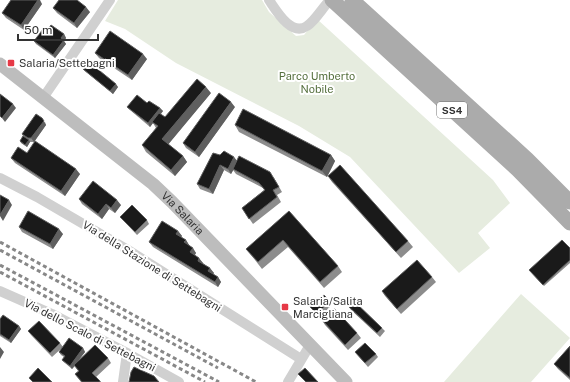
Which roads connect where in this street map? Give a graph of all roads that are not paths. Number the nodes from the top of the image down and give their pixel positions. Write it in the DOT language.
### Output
graph roads {
  1 [pos="110,0"];
  2 [pos="269,0"];
  3 [pos="331,0"];
  4 [pos="352,0"];
  5 [pos="0,64"];
  6 [pos="44,98"];
  7 [pos="0,178"];
  8 [pos="570,202"];
  9 [pos="570,223"];
  10 [pos="0,291"];
  11 [pos="310,345"];
  12 [pos="127,353"];
  13 [pos="301,359"];
  14 [pos="123,382"];
  15 [pos="178,382"];
  16 [pos="288,382"];
  17 [pos="346,382"];
  1 -- 6 [label="street"];
  2 -- 3 [label="street"];
  3 -- 9 [label="main road, SS4"];
  4 -- 8 [label="main road, SS4"];
  5 -- 6 [label="street, Via Salaria"];
  6 -- 11 [label="street, Via Salaria"];
  7 -- 13 [label="street, Via della Stazione di Settebagni"];
  10 -- 12 [label="street, Via dello Scalo di Settebagni"];
  11 -- 13 [label="street"];
  11 -- 17 [label="street, Via Salaria"];
  12 -- 14 [label="street"];
  12 -- 15 [label="street, Via dello Scalo di Settebagni"];
  13 -- 16 [label="street"];
}
